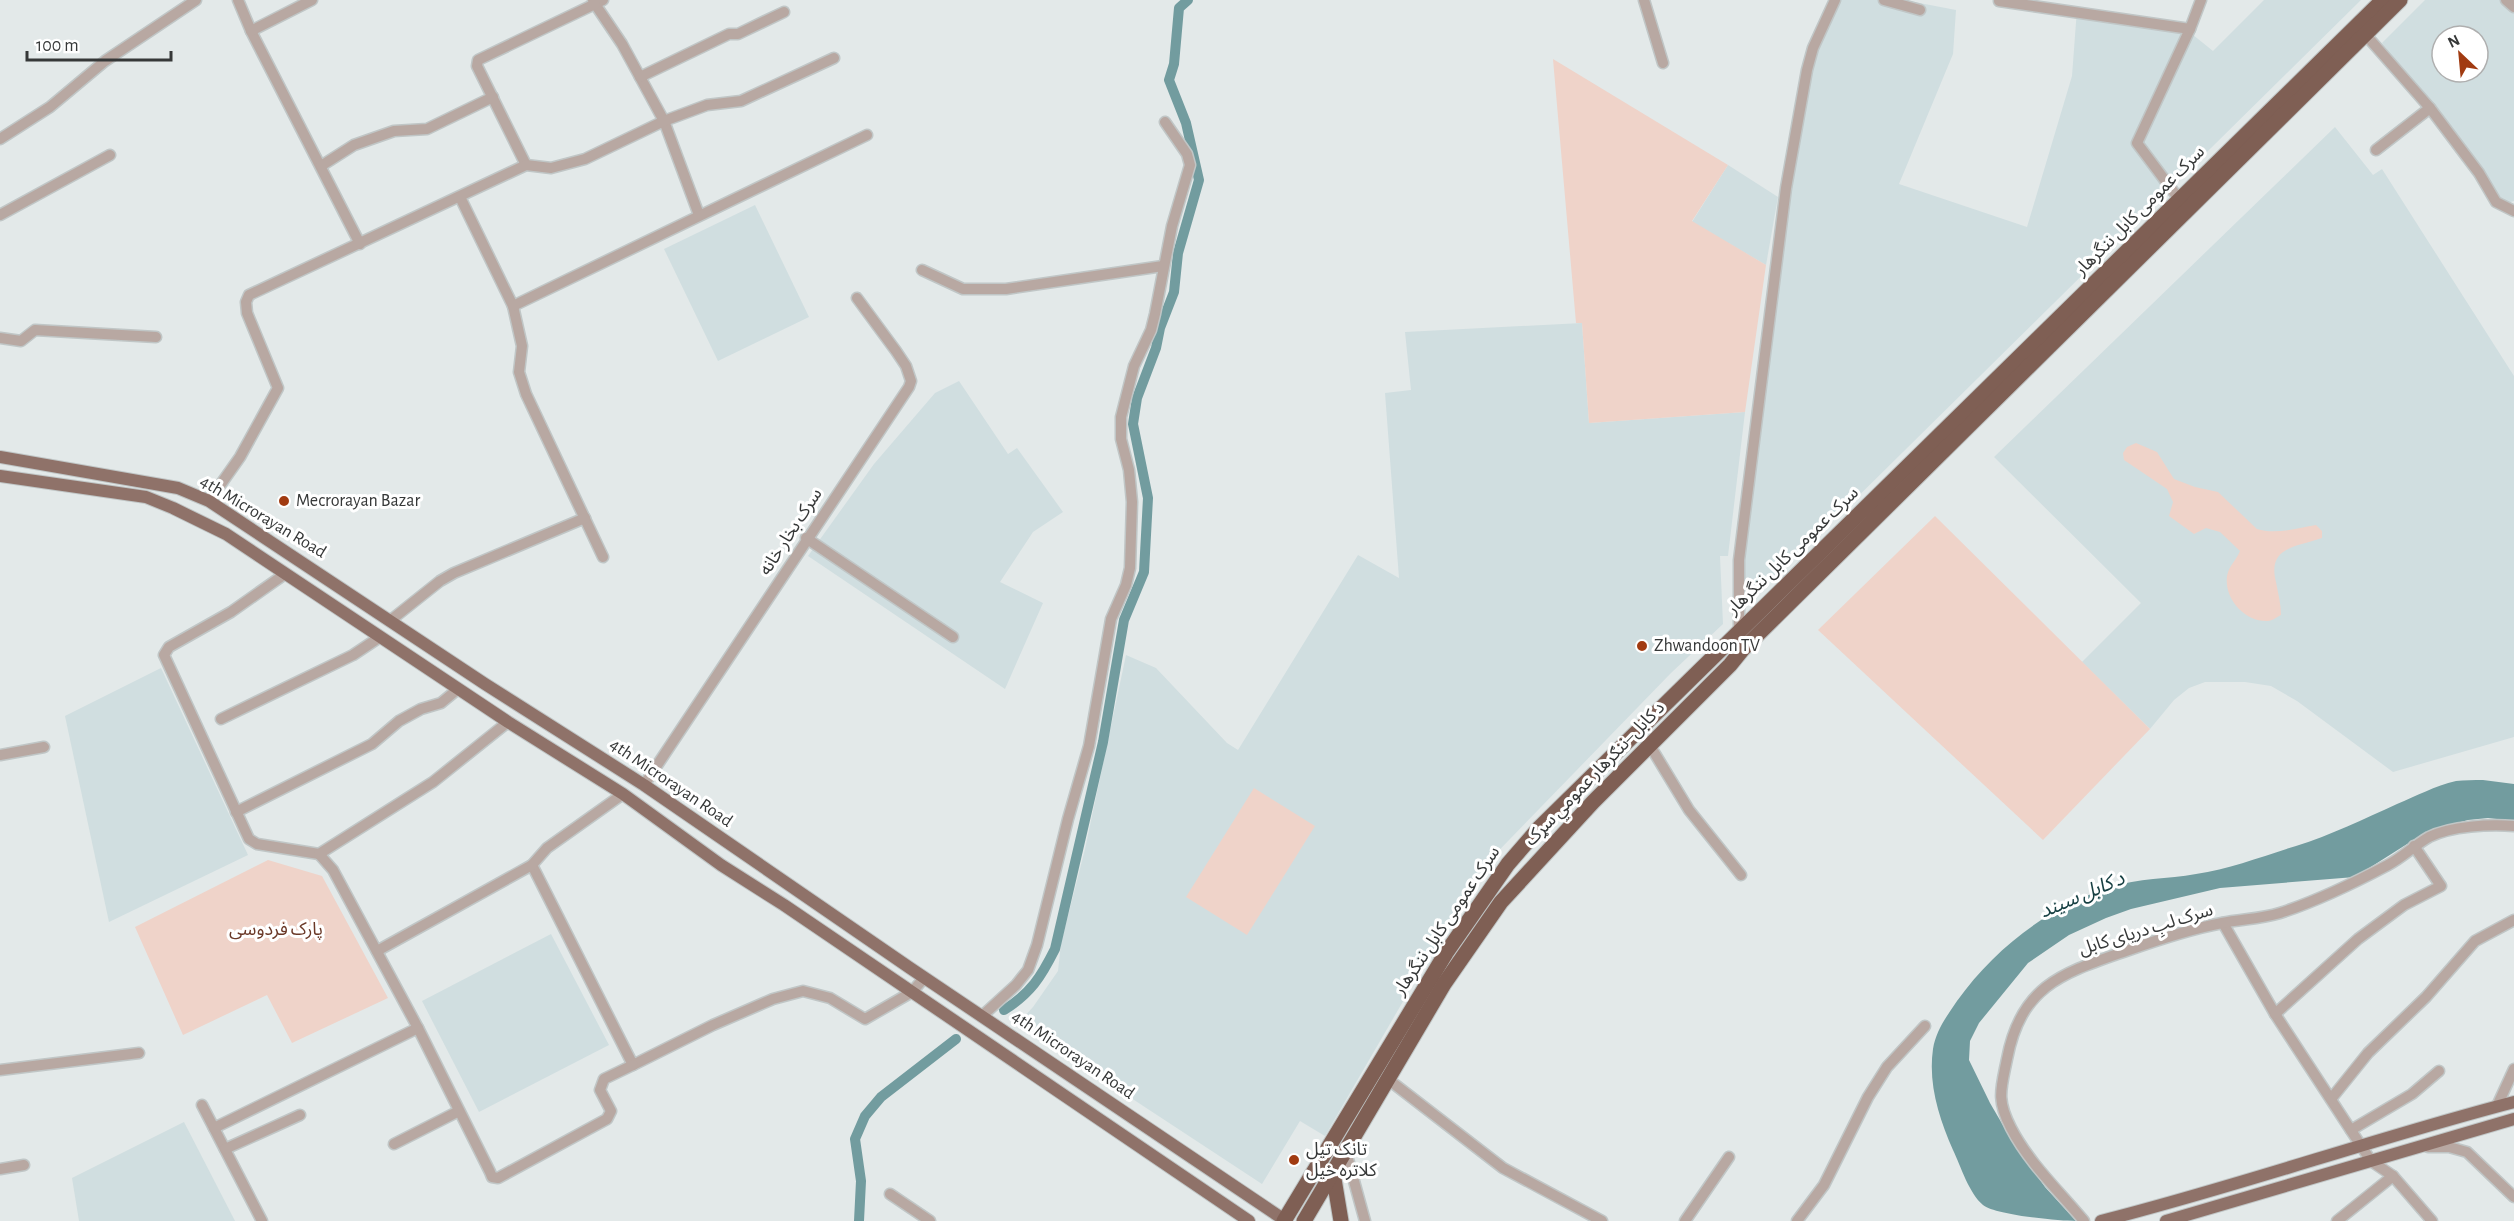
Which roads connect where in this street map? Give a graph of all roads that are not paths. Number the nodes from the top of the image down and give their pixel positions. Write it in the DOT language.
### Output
graph roads {
  1 [pos="196,0"];
  2 [pos="238,0"];
  3 [pos="312,0"];
  4 [pos="1644,0"];
  5 [pos="1835,0"];
  6 [pos="1884,0"];
  7 [pos="2201,0"];
  8 [pos="2383,0"];
  9 [pos="2400,0"];
  10 [pos="2506,0"];
  11 [pos="597,1"];
  12 [pos="2000,1"];
  13 [pos="2514,7"];
  14 [pos="1920,10"];
  15 [pos="784,12"];
  16 [pos="2190,29"];
  17 [pos="250,31"];
  18 [pos="2365,34"];
  19 [pos="834,58"];
  20 [pos="1663,63"];
  21 [pos="640,77"];
  22 [pos="493,97"];
  23 [pos="2430,108"];
  24 [pos="664,121"];
  25 [pos="1165,122"];
  26 [pos="867,135"];
  27 [pos="0,139"];
  28 [pos="2376,150"];
  29 [pos="110,154"];
  30 [pos="526,165"];
  31 [pos="321,166"];
  32 [pos="460,197"];
  33 [pos="2179,200"];
  34 [pos="2514,212"];
  35 [pos="0,214"];
  36 [pos="699,215"];
  37 [pos="360,244"];
  38 [pos="1163,266"];
  39 [pos="922,270"];
  40 [pos="857,298"];
  41 [pos="513,306"];
  42 [pos="156,337"];
  43 [pos="0,338"];
  44 [pos="0,457"];
  45 [pos="85,471"];
  46 [pos="0,476"];
  47 [pos="84,487"];
  48 [pos="209,501"];
  49 [pos="585,518"];
  50 [pos="806,538"];
  51 [pos="603,557"];
  52 [pos="285,574"];
  53 [pos="396,624"];
  54 [pos="1737,633"];
  55 [pos="380,637"];
  56 [pos="953,637"];
  57 [pos="391,645"];
  58 [pos="1743,649"];
  59 [pos="458,689"];
  60 [pos="221,719"];
  61 [pos="508,722"];
  62 [pos="1650,744"];
  63 [pos="44,747"];
  64 [pos="0,755"];
  65 [pos="644,785"];
  66 [pos="623,794"];
  67 [pos="236,812"];
  68 [pos="2514,826"];
  69 [pos="2414,846"];
  70 [pos="319,854"];
  71 [pos="532,865"];
  72 [pos="1741,875"];
  73 [pos="2514,920"];
  74 [pos="2223,923"];
  75 [pos="377,951"];
  76 [pos="924,978"];
  77 [pos="912,992"];
  78 [pos="2275,1014"];
  79 [pos="982,1016"];
  80 [pos="1925,1026"];
  81 [pos="418,1028"];
  82 [pos="139,1053"];
  83 [pos="633,1065"];
  84 [pos="2514,1069"];
  85 [pos="0,1070"];
  86 [pos="2439,1071"];
  87 [pos="1389,1080"];
  88 [pos="2331,1099"];
  89 [pos="2514,1102"];
  90 [pos="202,1105"];
  91 [pos="2497,1106"];
  92 [pos="459,1111"];
  93 [pos="300,1115"];
  94 [pos="2514,1119"];
  95 [pos="214,1128"];
  96 [pos="2351,1130"];
  97 [pos="394,1144"];
  98 [pos="2360,1144"];
  99 [pos="2420,1146"];
  100 [pos="225,1149"];
  101 [pos="1346,1152"];
  102 [pos="1729,1157"];
  103 [pos="2371,1161"];
  104 [pos="24,1165"];
  105 [pos="0,1169"];
  106 [pos="1334,1173"];
  107 [pos="2393,1176"];
  108 [pos="890,1194"];
  109 [pos="2514,1197"];
  110 [pos="262,1221"];
  111 [pos="930,1221"];
  112 [pos="1249,1221"];
  113 [pos="1285,1221"];
  114 [pos="1304,1221"];
  115 [pos="1341,1221"];
  116 [pos="1365,1221"];
  117 [pos="1602,1221"];
  118 [pos="1685,1221"];
  119 [pos="1797,1221"];
  120 [pos="2084,1221"];
  121 [pos="2101,1221"];
  122 [pos="2166,1221"];
  123 [pos="2337,1221"];
  124 [pos="2432,1221"];
  1 -- 27 [label="street"];
  2 -- 17 [label="street"];
  3 -- 17 [label="street"];
  4 -- 20 [label="street"];
  5 -- 54 [label="street"];
  6 -- 14 [label="street"];
  7 -- 16 [label="street"];
  8 -- 33 [label="highway, سرک عمومی کابل ننگرهار"];
  9 -- 18 [label="highway, سرک عمومی کابل ننگرهار"];
  10 -- 13 [label="street"];
  11 -- 21 [label="street"];
  11 -- 22 [label="street"];
  12 -- 16 [label="street"];
  15 -- 21 [label="street"];
  16 -- 33 [label="street"];
  17 -- 31 [label="street"];
  18 -- 23 [label="street"];
  18 -- 58 [label="highway, سرک عمومی کابل ننگرهار"];
  19 -- 24 [label="street"];
  21 -- 24 [label="street"];
  22 -- 30 [label="street"];
  22 -- 31 [label="street"];
  23 -- 28 [label="street"];
  23 -- 34 [label="street"];
  24 -- 30 [label="street"];
  24 -- 36 [label="street"];
  25 -- 38 [label="street"];
  26 -- 36 [label="street"];
  29 -- 35 [label="street"];
  30 -- 32 [label="street"];
  31 -- 37 [label="street"];
  32 -- 37 [label="street"];
  32 -- 41 [label="street"];
  33 -- 54 [label="highway, سرک عمومی کابل ننگرهار"];
  36 -- 41 [label="street"];
  37 -- 48 [label="street"];
  38 -- 39 [label="street"];
  38 -- 79 [label="street"];
  40 -- 50 [label="street, سرک بخار خانه"];
  41 -- 49 [label="street"];
  42 -- 43 [label="street"];
  44 -- 45 [label="main road, 4th Microrayan Road"];
  45 -- 47 [label="main road"];
  45 -- 48 [label="main road, 4th Microrayan Road"];
  46 -- 47 [label="main road, 4th Microrayan Road"];
  47 -- 52 [label="main road, 4th Microrayan Road"];
  48 -- 53 [label="main road, 4th Microrayan Road"];
  49 -- 51 [label="street"];
  49 -- 53 [label="street"];
  50 -- 56 [label="street"];
  50 -- 65 [label="street, سرک بخار خانه"];
  52 -- 55 [label="main road, 4th Microrayan Road"];
  52 -- 67 [label="street"];
  53 -- 57 [label="main road"];
  53 -- 65 [label="main road, 4th Microrayan Road"];
  54 -- 58 [label="street"];
  54 -- 113 [label="highway, سرک عمومی کابل ننگرهار"];
  55 -- 57 [label="main road, 4th Microrayan Road"];
  55 -- 60 [label="street"];
  57 -- 59 [label="main road, 4th Microrayan Road"];
  58 -- 62 [label="highway, د کابل–ننګرهار عمومي سړک"];
  59 -- 61 [label="main road, 4th Microrayan Road"];
  59 -- 67 [label="street"];
  61 -- 66 [label="main road, 4th Microrayan Road"];
  61 -- 70 [label="street"];
  62 -- 72 [label="street"];
  62 -- 87 [label="highway, د کابل–ننګرهار عمومي سړک"];
  63 -- 64 [label="street"];
  65 -- 76 [label="main road, 4th Microrayan Road"];
  66 -- 71 [label="street"];
  66 -- 77 [label="main road, 4th Microrayan Road"];
  67 -- 70 [label="street"];
  68 -- 69 [label="street, سرک لبِ دریای کابل"];
  69 -- 74 [label="street, سرک لبِ دریای کابل"];
  69 -- 78 [label="street"];
  70 -- 75 [label="street"];
  71 -- 75 [label="street"];
  71 -- 83 [label="street"];
  73 -- 88 [label="street"];
  74 -- 78 [label="street"];
  74 -- 120 [label="street, سرک لبِ دریای کابل"];
  75 -- 81 [label="street"];
  76 -- 77 [label="street"];
  76 -- 79 [label="main road, 4th Microrayan Road"];
  77 -- 83 [label="street"];
  77 -- 112 [label="main road, 4th Microrayan Road"];
  78 -- 88 [label="street"];
  79 -- 113 [label="main road, 4th Microrayan Road"];
  80 -- 119 [label="street"];
  81 -- 92 [label="street"];
  81 -- 95 [label="street"];
  82 -- 85 [label="street"];
  83 -- 92 [label="street"];
  84 -- 91 [label="street"];
  86 -- 96 [label="street"];
  87 -- 101 [label="highway, د کابل–ننګرهار عمومي سړک"];
  87 -- 117 [label="street"];
  88 -- 96 [label="street"];
  89 -- 91 [label="main road"];
  90 -- 95 [label="street"];
  91 -- 98 [label="main road"];
  92 -- 97 [label="street"];
  93 -- 100 [label="street"];
  94 -- 99 [label="main road"];
  95 -- 100 [label="street"];
  96 -- 98 [label="street"];
  98 -- 103 [label="street"];
  98 -- 121 [label="main road"];
  99 -- 103 [label="main road"];
  99 -- 109 [label="street"];
  100 -- 110 [label="street"];
  101 -- 106 [label="highway, د کابل–ننګرهار عمومي سړک"];
  101 -- 116 [label="street"];
  102 -- 118 [label="street"];
  103 -- 107 [label="street"];
  103 -- 122 [label="main road"];
  104 -- 105 [label="street"];
  106 -- 114 [label="highway, د کابل–ننګرهار عمومي سړک"];
  106 -- 115 [label="highway"];
  107 -- 123 [label="street"];
  107 -- 124 [label="street"];
  108 -- 111 [label="street"];
}
